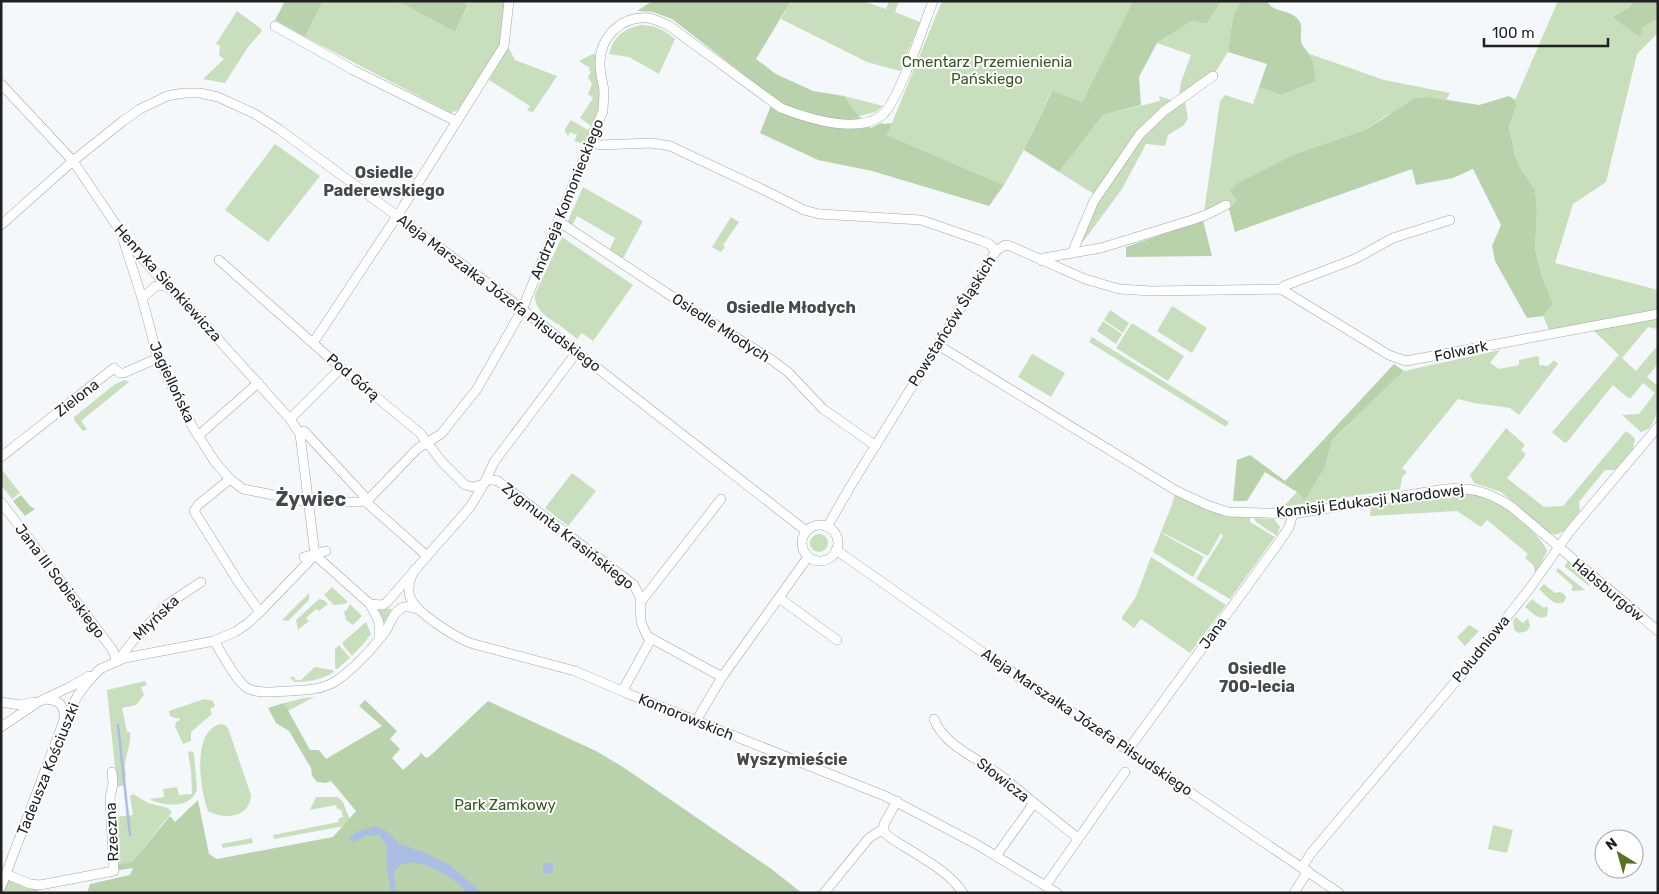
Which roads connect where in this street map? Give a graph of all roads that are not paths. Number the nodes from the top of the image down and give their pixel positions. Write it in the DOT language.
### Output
graph roads {
  1 [pos="509,1"];
  2 [pos="933,1"];
  3 [pos="275,26"];
  4 [pos="1213,76"];
  5 [pos="1,84"];
  6 [pos="456,121"];
  7 [pos="590,142"];
  8 [pos="73,161"];
  9 [pos="1226,205"];
  10 [pos="397,216"];
  11 [pos="1450,220"];
  12 [pos="558,222"];
  13 [pos="1,224"];
  14 [pos="120,232"];
  15 [pos="996,251"];
  16 [pos="1072,253"];
  17 [pos="219,260"];
  18 [pos="1042,261"];
  19 [pos="167,286"];
  20 [pos="1281,289"];
  21 [pos="142,298"];
  22 [pos="522,310"];
  23 [pos="1658,314"];
  24 [pos="313,343"];
  25 [pos="938,345"];
  26 [pos="576,353"];
  27 [pos="158,358"];
  28 [pos="341,368"];
  29 [pos="258,383"];
  30 [pos="290,420"];
  31 [pos="1658,427"];
  32 [pos="302,432"];
  33 [pos="198,436"];
  34 [pos="427,443"];
  35 [pos="876,446"];
  36 [pos="1,457"];
  37 [pos="230,479"];
  38 [pos="485,482"];
  39 [pos="366,499"];
  40 [pos="721,499"];
  41 [pos="1,502"];
  42 [pos="309,502"];
  43 [pos="1293,514"];
  44 [pos="828,527"];
  45 [pos="806,531"];
  46 [pos="1558,548"];
  47 [pos="836,550"];
  48 [pos="326,551"];
  49 [pos="315,555"];
  50 [pos="427,556"];
  51 [pos="304,557"];
  52 [pos="808,557"];
  53 [pos="414,570"];
  54 [pos="201,582"];
  55 [pos="779,598"];
  56 [pos="640,603"];
  57 [pos="370,604"];
  58 [pos="417,608"];
  59 [pos="260,612"];
  60 [pos="1658,631"];
  61 [pos="379,638"];
  62 [pos="651,639"];
  63 [pos="837,640"];
  64 [pos="214,641"];
  65 [pos="117,660"];
  66 [pos="98,671"];
  67 [pos="722,677"];
  68 [pos="623,690"];
  69 [pos="41,701"];
  70 [pos="1,703"];
  71 [pos="934,719"];
  72 [pos="696,721"];
  73 [pos="64,723"];
  74 [pos="3,725"];
  75 [pos="1128,750"];
  76 [pos="112,772"];
  77 [pos="1125,772"];
  78 [pos="897,802"];
  79 [pos="1034,804"];
  80 [pos="883,829"];
  81 [pos="1078,838"];
  82 [pos="996,856"];
  83 [pos="1305,869"];
  84 [pos="6,874"];
  85 [pos="1046,886"];
  86 [pos="1,887"];
  87 [pos="824,893"];
  88 [pos="963,893"];
  89 [pos="1057,893"];
  90 [pos="1294,893"];
  91 [pos="1339,893"];
  1 -- 6 [label="street"];
  2 -- 7 [label="street, Andrzeja Komonieckiego"];
  3 -- 6 [label="street"];
  4 -- 16 [label="street"];
  5 -- 8 [label="street, Henryka Sienkiewicza"];
  6 -- 10 [label="street"];
  7 -- 12 [label="street, Andrzeja Komonieckiego"];
  7 -- 15 [label="street, Powstańców Śląskich"];
  8 -- 10 [label="street, Aleja Marszałka Józefa Piłsudskiego"];
  8 -- 13 [label="street, Aleja Marszałka Józefa Piłsudskiego"];
  8 -- 14 [label="street, Henryka Sienkiewicza"];
  9 -- 16 [label="street"];
  10 -- 22 [label="street, Aleja Marszałka Józefa Piłsudskiego"];
  10 -- 24 [label="street"];
  11 -- 20 [label="street"];
  12 -- 22 [label="street, Andrzeja Komonieckiego"];
  12 -- 35 [label="street, Osiedle Młodych"];
  14 -- 19 [label="street, Henryka Sienkiewicza"];
  14 -- 21 [label="street, Jagiellońska"];
  15 -- 18 [label="street"];
  15 -- 25 [label="street, Powstańców Śląskich"];
  16 -- 18 [label="street"];
  17 -- 24 [label="street, Pod Górą"];
  18 -- 20 [label="street"];
  19 -- 21 [label="street"];
  19 -- 29 [label="street, Henryka Sienkiewicza"];
  20 -- 23 [label="street, Folwark"];
  21 -- 27 [label="street, Jagiellońska"];
  22 -- 26 [label="street, Aleja Marszałka Józefa Piłsudskiego"];
  22 -- 34 [label="street, Andrzeja Komonieckiego"];
  24 -- 28 [label="street, Pod Górą"];
  25 -- 35 [label="street, Powstańców Śląskich"];
  25 -- 43 [label="street, Komisji Edukacji Narodowej"];
  26 -- 38 [label="street"];
  26 -- 45 [label="street, Aleja Marszałka Józefa Piłsudskiego"];
  27 -- 33 [label="street, Jagiellońska"];
  27 -- 36 [label="street, Zielona"];
  28 -- 30 [label="street"];
  28 -- 34 [label="street, Pod Górą"];
  29 -- 30 [label="street, Henryka Sienkiewicza"];
  29 -- 33 [label="street"];
  30 -- 32 [label="street, Henryka Sienkiewicza"];
  31 -- 46 [label="street, Południowa"];
  32 -- 39 [label="street, Henryka Sienkiewicza"];
  32 -- 42 [label="street"];
  33 -- 37 [label="street, Jagiellońska"];
  34 -- 38 [label="street, Pod Górą"];
  34 -- 39 [label="street, Andrzeja Komonieckiego"];
  35 -- 44 [label="street, Powstańców Śląskich"];
  37 -- 42 [label="street, Jagiellońska"];
  37 -- 59 [label="street"];
  38 -- 50 [label="street"];
  38 -- 56 [label="street, Zygmunta Krasińskiego"];
  39 -- 42 [label="street"];
  39 -- 50 [label="street, Henryka Sienkiewicza"];
  40 -- 56 [label="street, Zygmunta Krasińskiego"];
  41 -- 65 [label="street, Jana III Sobieskiego"];
  42 -- 49 [label="street"];
  43 -- 46 [label="street, Komisji Edukacji Narodowej"];
  43 -- 75 [label="street, Jana"];
  44 -- 45 [label="street"];
  44 -- 47 [label="street"];
  45 -- 52 [label="street"];
  46 -- 60 [label="street, Habsburgów"];
  46 -- 83 [label="street, Południowa"];
  47 -- 52 [label="street"];
  47 -- 75 [label="street, Aleja Marszałka Józefa Piłsudskiego"];
  48 -- 49 [label="street"];
  49 -- 51 [label="street"];
  49 -- 57 [label="street"];
  49 -- 59 [label="street, Tadeusza Kościuszki"];
  50 -- 53 [label="street"];
  52 -- 55 [label="street"];
  53 -- 57 [label="street"];
  53 -- 58 [label="street"];
  54 -- 65 [label="street, Młyńska"];
  55 -- 63 [label="street"];
  55 -- 67 [label="street"];
  56 -- 62 [label="street, Zygmunta Krasińskiego"];
  57 -- 61 [label="street"];
  58 -- 61 [label="street"];
  58 -- 68 [label="street, Komorowskich"];
  59 -- 64 [label="street, Tadeusza Kościuszki"];
  61 -- 64 [label="street"];
  62 -- 67 [label="street"];
  62 -- 68 [label="street"];
  64 -- 65 [label="street, Tadeusza Kościuszki"];
  65 -- 66 [label="street, Tadeusza Kościuszki"];
  66 -- 69 [label="street"];
  66 -- 73 [label="street, Tadeusza Kościuszki"];
  67 -- 72 [label="street"];
  68 -- 72 [label="street, Komorowskich"];
  69 -- 70 [label="street"];
  69 -- 73 [label="street"];
  69 -- 74 [label="street"];
  70 -- 74 [label="street"];
  71 -- 79 [label="street, Słowicza"];
  72 -- 78 [label="street, Komorowskich"];
  73 -- 84 [label="street, Tadeusza Kościuszki"];
  75 -- 83 [label="street, Aleja Marszałka Józefa Piłsudskiego"];
  76 -- 84 [label="street, Rzeczna"];
  77 -- 81 [label="street"];
  78 -- 80 [label="street"];
  78 -- 82 [label="street, Komorowskich"];
  79 -- 81 [label="street, Słowicza"];
  79 -- 82 [label="street"];
  80 -- 87 [label="street"];
  80 -- 88 [label="street"];
  81 -- 85 [label="street"];
  82 -- 85 [label="street, Komorowskich"];
  83 -- 90 [label="street, Południowa"];
  83 -- 91 [label="street, Aleja Marszałka Józefa Piłsudskiego"];
  84 -- 86 [label="street, Tadeusza Kościuszki"];
  85 -- 89 [label="street, Komorowskich"];
}
